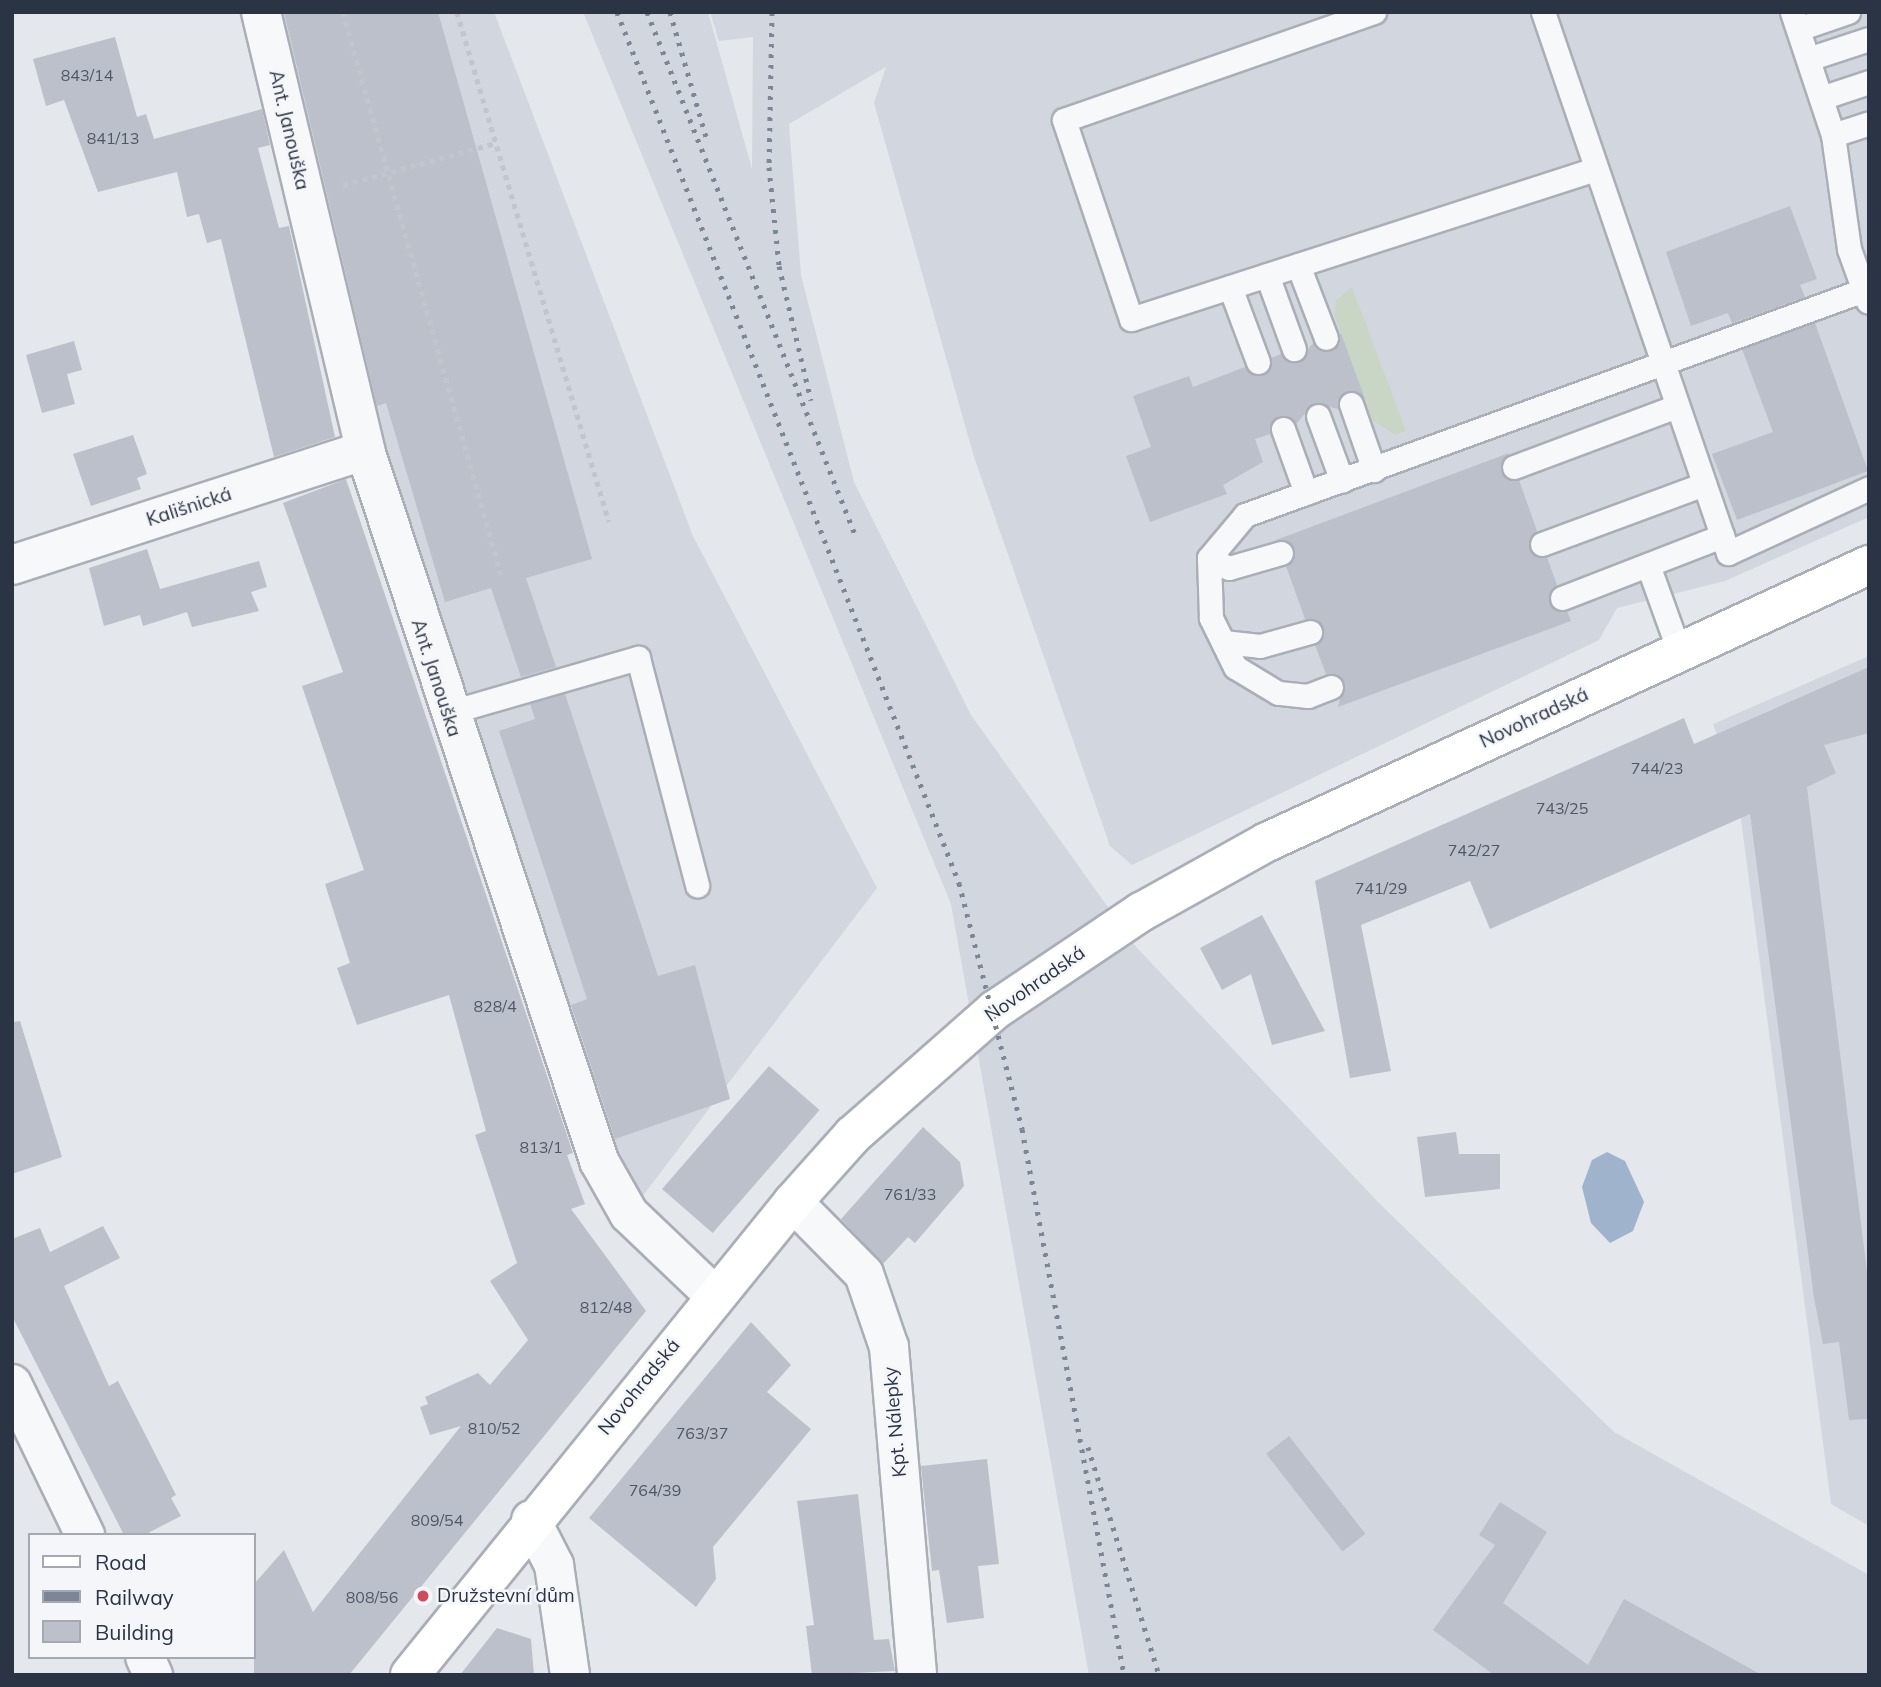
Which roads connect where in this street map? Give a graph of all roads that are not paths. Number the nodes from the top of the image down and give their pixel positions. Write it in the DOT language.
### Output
graph roads {
  1 [pos="261,12"];
  2 [pos="1374,12"];
  3 [pos="1543,12"];
  4 [pos="1848,12"];
  5 [pos="1795,21"];
  6 [pos="1869,39"];
  7 [pos="1808,59"];
  8 [pos="1869,82"];
  9 [pos="1821,98"];
  10 [pos="1869,123"];
  11 [pos="1833,135"];
  12 [pos="1595,169"];
  13 [pos="1298,265"];
  14 [pos="1267,275"];
  15 [pos="1230,287"];
  16 [pos="1866,297"];
  17 [pos="1326,338"];
  18 [pos="1294,349"];
  19 [pos="1258,362"];
  20 [pos="1663,367"];
  21 [pos="1350,404"];
  22 [pos="1677,407"];
  23 [pos="1318,416"];
  24 [pos="1283,429"];
  25 [pos="365,450"];
  26 [pos="1514,467"];
  27 [pos="1374,470"];
  28 [pos="1342,481"];
  29 [pos="1704,484"];
  30 [pos="1869,488"];
  31 [pos="1307,493"];
  32 [pos="1722,536"];
  33 [pos="1542,544"];
  34 [pos="1281,553"];
  35 [pos="1209,558"];
  36 [pos="12,565"];
  37 [pos="1648,565"];
  38 [pos="1869,565"];
  39 [pos="1562,598"];
  40 [pos="1310,632"];
  41 [pos="1223,642"];
  42 [pos="1679,651"];
  43 [pos="1331,687"];
  44 [pos="447,713"];
  45 [pos="697,884"];
  46 [pos="793,1202"];
  47 [pos="714,1295"];
  48 [pos="12,1384"];
  49 [pos="531,1520"];
  50 [pos="84,1533"];
  51 [pos="146,1659"];
  52 [pos="153,1675"];
  53 [pos="410,1675"];
  54 [pos="570,1675"];
  55 [pos="917,1675"];
  1 -- 25 [label="street, Ant. Janouška"];
  2 -- 15 [label="lane"];
  3 -- 12 [label="lane"];
  4 -- 5 [label="lane"];
  5 -- 7 [label="lane"];
  6 -- 7 [label="lane"];
  7 -- 9 [label="lane"];
  8 -- 9 [label="lane"];
  9 -- 11 [label="lane"];
  10 -- 11 [label="lane"];
  11 -- 16 [label="lane"];
  12 -- 13 [label="lane"];
  12 -- 20 [label="lane"];
  13 -- 14 [label="lane"];
  13 -- 17 [label="lane"];
  14 -- 15 [label="lane"];
  14 -- 18 [label="lane"];
  15 -- 19 [label="lane"];
  16 -- 20 [label="lane"];
  20 -- 22 [label="lane"];
  20 -- 27 [label="lane"];
  21 -- 27 [label="lane"];
  22 -- 26 [label="lane"];
  22 -- 29 [label="lane"];
  23 -- 28 [label="lane"];
  24 -- 31 [label="lane"];
  25 -- 36 [label="street, Kališnická"];
  25 -- 44 [label="street, Ant. Janouška"];
  27 -- 28 [label="lane"];
  28 -- 31 [label="lane"];
  29 -- 32 [label="lane"];
  29 -- 33 [label="lane"];
  30 -- 32 [label="lane"];
  31 -- 35 [label="lane"];
  32 -- 37 [label="lane"];
  34 -- 35 [label="lane"];
  35 -- 41 [label="lane"];
  37 -- 39 [label="lane"];
  37 -- 42 [label="lane"];
  38 -- 42 [label="main road, Novohradská"];
  40 -- 41 [label="lane"];
  41 -- 43 [label="lane"];
  42 -- 46 [label="main road, Novohradská"];
  44 -- 45 [label="lane"];
  44 -- 47 [label="street, Ant. Janouška"];
  46 -- 47 [label="main road, Novohradská"];
  46 -- 55 [label="street, Kpt. Nálepky"];
  47 -- 49 [label="main road, Novohradská"];
  48 -- 50 [label="street"];
  49 -- 53 [label="main road, Novohradská"];
  49 -- 54 [label="street"];
  51 -- 52 [label="street"];
}
